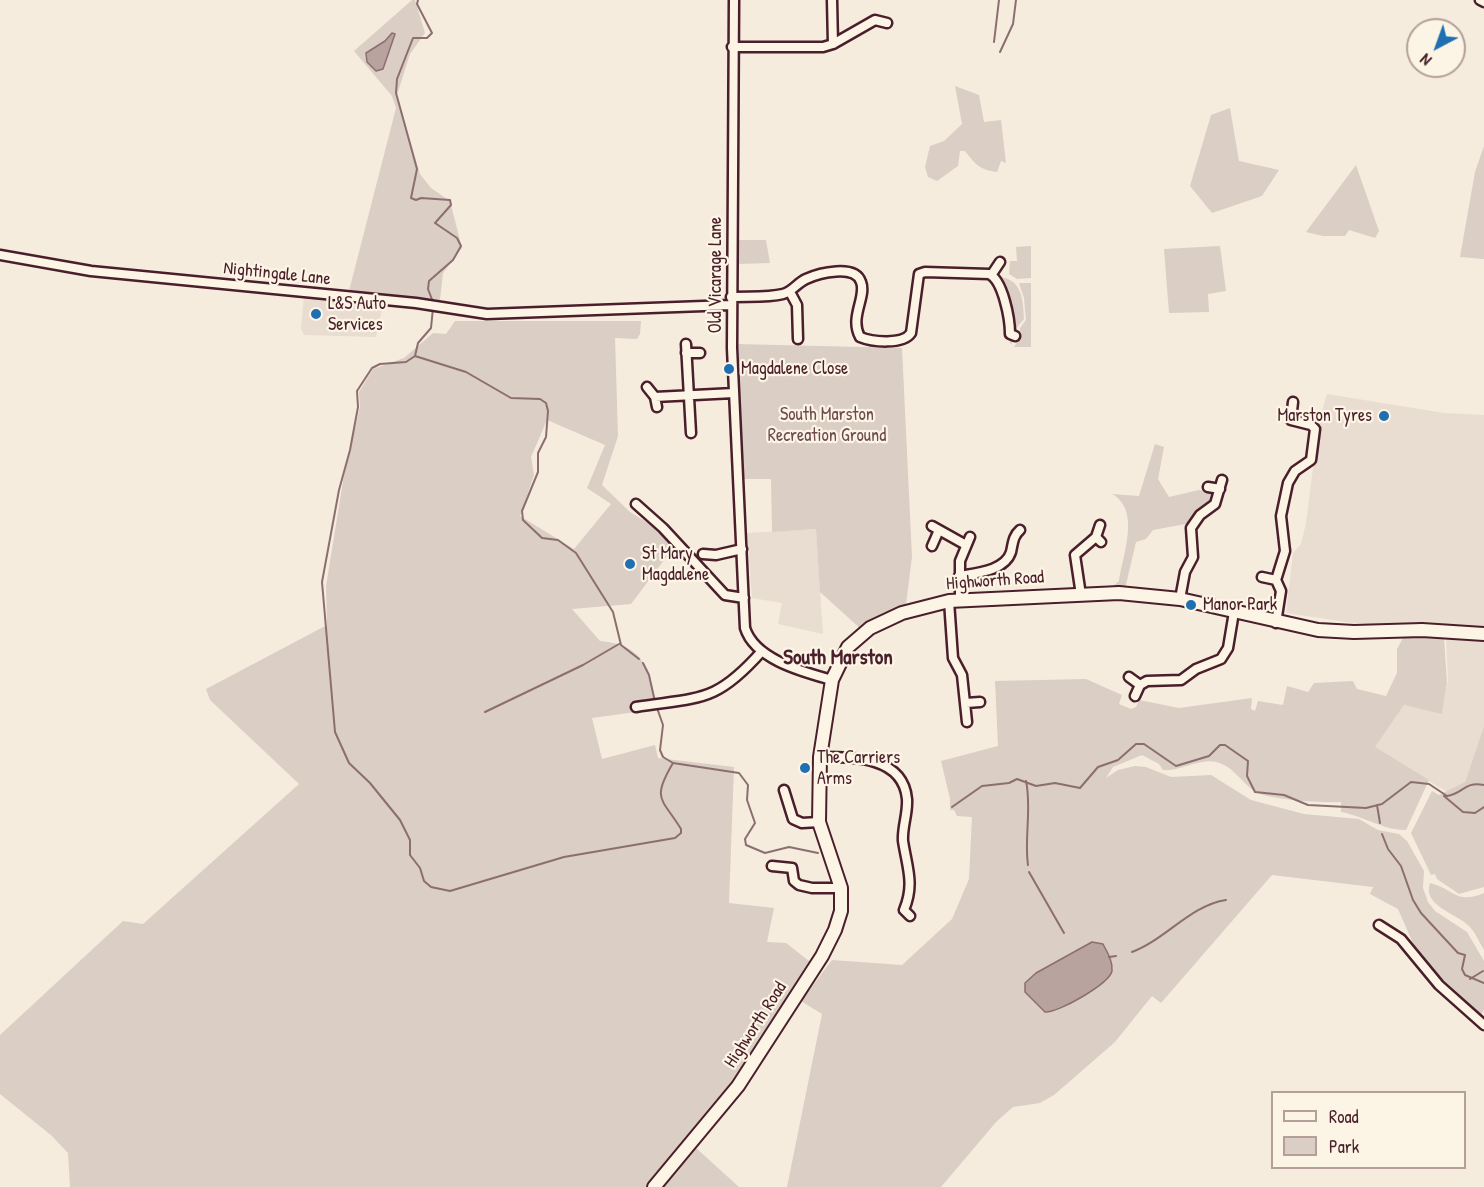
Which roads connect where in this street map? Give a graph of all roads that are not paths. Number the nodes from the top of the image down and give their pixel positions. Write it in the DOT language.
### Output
graph roads {
  1 [pos="734,0"];
  2 [pos="832,0"];
  3 [pos="887,23"];
  4 [pos="833,44"];
  5 [pos="732,47"];
  6 [pos="0,255"];
  7 [pos="1000,262"];
  8 [pos="992,274"];
  9 [pos="790,292"];
  10 [pos="731,301"];
  11 [pos="1015,336"];
  12 [pos="798,339"];
  13 [pos="700,353"];
  14 [pos="647,387"];
  15 [pos="734,393"];
  16 [pos="688,394"];
  17 [pos="655,397"];
  18 [pos="1293,402"];
  19 [pos="657,407"];
  20 [pos="691,433"];
  21 [pos="1208,488"];
  22 [pos="636,504"];
  23 [pos="1100,525"];
  24 [pos="1014,532"];
  25 [pos="932,546"];
  26 [pos="742,549"];
  27 [pos="703,554"];
  28 [pos="959,576"];
  29 [pos="1262,577"];
  30 [pos="1276,580"];
  31 [pos="1081,595"];
  32 [pos="744,598"];
  33 [pos="1180,599"];
  34 [pos="954,600"];
  35 [pos="1234,612"];
  36 [pos="1276,623"];
  37 [pos="1484,634"];
  38 [pos="762,651"];
  39 [pos="1129,677"];
  40 [pos="832,680"];
  41 [pos="1140,685"];
  42 [pos="1135,696"];
  43 [pos="980,702"];
  44 [pos="966,703"];
  45 [pos="636,707"];
  46 [pos="967,722"];
  47 [pos="820,757"];
  48 [pos="784,790"];
  49 [pos="819,822"];
  50 [pos="772,866"];
  51 [pos="841,888"];
  52 [pos="904,912"];
  53 [pos="1379,925"];
  54 [pos="1484,1025"];
  55 [pos="654,1187"];
  1 -- 5 [label="street, Old Vicarage Lane"];
  2 -- 4 [label="street"];
  3 -- 4 [label="street"];
  4 -- 5 [label="street"];
  5 -- 10 [label="street, Old Vicarage Lane"];
  6 -- 10 [label="street, Nightingale Lane"];
  7 -- 8 [label="street"];
  8 -- 9 [label="street"];
  8 -- 11 [label="street"];
  9 -- 10 [label="street"];
  9 -- 12 [label="street"];
  10 -- 15 [label="street, Old Vicarage Lane"];
  13 -- 16 [label="street"];
  14 -- 17 [label="street"];
  15 -- 16 [label="street"];
  15 -- 26 [label="street, Old Vicarage Lane"];
  16 -- 17 [label="street"];
  16 -- 20 [label="street"];
  17 -- 19 [label="street"];
  18 -- 30 [label="street"];
  21 -- 33 [label="street"];
  22 -- 32 [label="street"];
  23 -- 31 [label="street"];
  24 -- 28 [label="street"];
  25 -- 28 [label="street"];
  26 -- 27 [label="street"];
  26 -- 32 [label="street, Old Vicarage Lane"];
  28 -- 34 [label="street"];
  29 -- 30 [label="street"];
  30 -- 36 [label="street"];
  31 -- 33 [label="street, Highworth Road"];
  31 -- 34 [label="street, Highworth Road"];
  32 -- 38 [label="street, Old Vicarage Lane"];
  33 -- 35 [label="street, Highworth Road"];
  34 -- 40 [label="street, Highworth Road"];
  34 -- 44 [label="street"];
  35 -- 36 [label="street, Highworth Road"];
  35 -- 41 [label="street"];
  36 -- 37 [label="street, Highworth Road"];
  38 -- 40 [label="street, Old Vicarage Lane"];
  38 -- 45 [label="street"];
  39 -- 41 [label="street"];
  40 -- 47 [label="street, Highworth Road"];
  41 -- 42 [label="street"];
  43 -- 44 [label="street"];
  44 -- 46 [label="street"];
  47 -- 49 [label="street, Highworth Road"];
  47 -- 52 [label="street"];
  48 -- 49 [label="street"];
  49 -- 51 [label="street, Highworth Road"];
  50 -- 51 [label="street"];
  51 -- 55 [label="street, Highworth Road"];
  53 -- 54 [label="street"];
}
